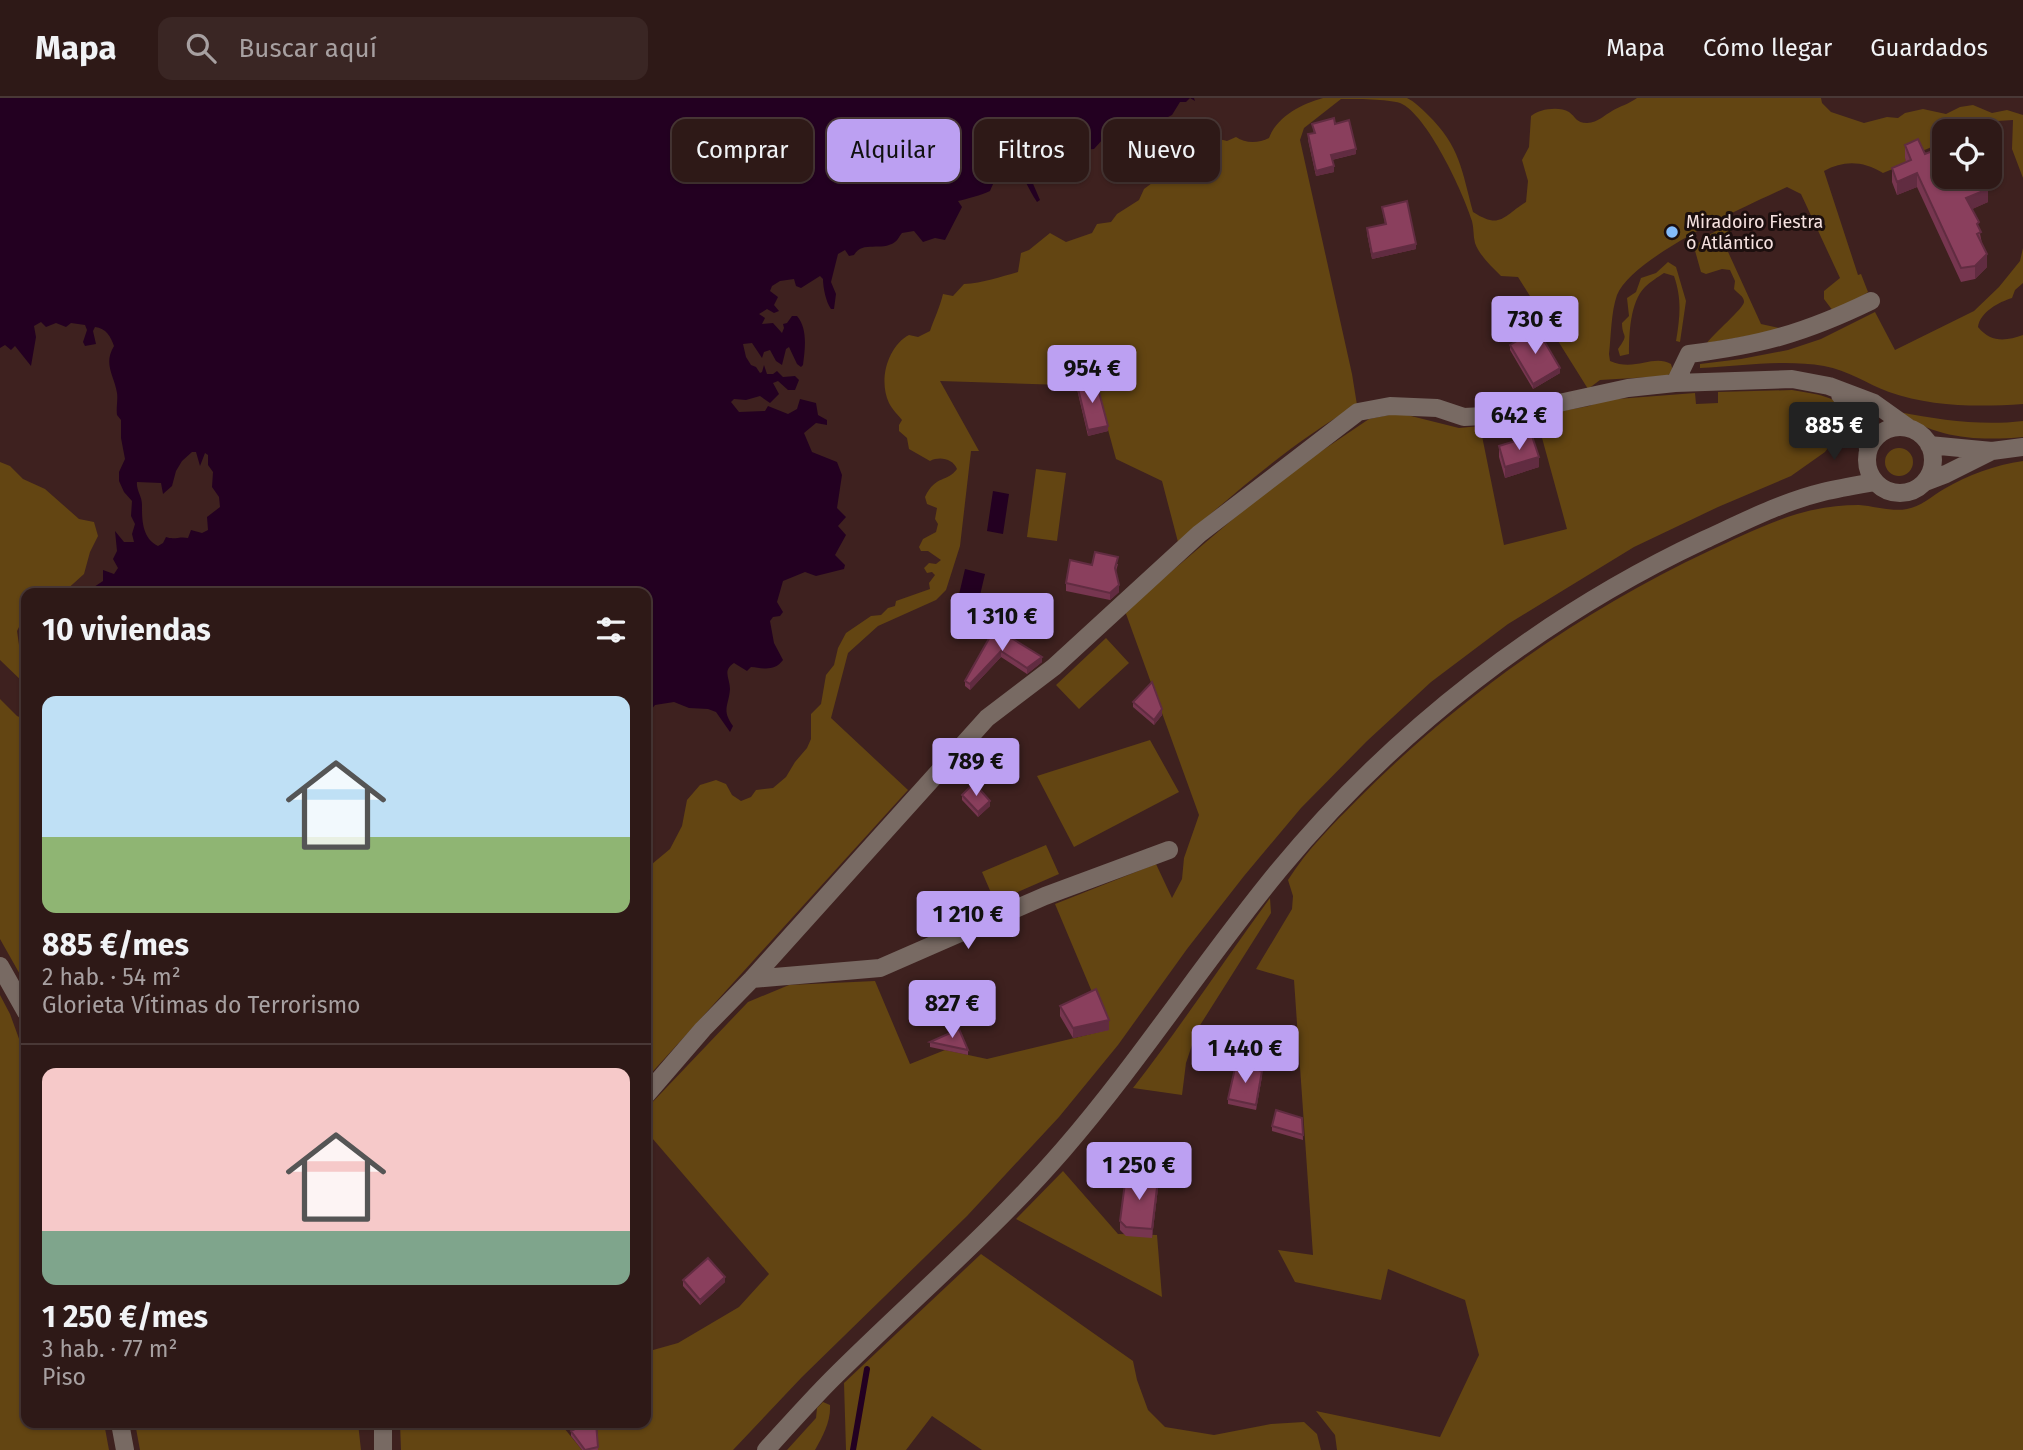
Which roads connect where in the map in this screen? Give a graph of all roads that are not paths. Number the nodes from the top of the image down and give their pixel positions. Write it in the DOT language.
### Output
graph roads {
  1 [pos="1871,301"];
  2 [pos="1675,383"];
  3 [pos="1829,386"];
  4 [pos="1909,428"];
  5 [pos="1930,445"];
  6 [pos="2023,447"];
  7 [pos="1992,451"];
  8 [pos="1867,457"];
  9 [pos="1875,482"];
  10 [pos="1925,482"];
  11 [pos="1822,492"];
  12 [pos="1169,850"];
  13 [pos="0,967"];
  14 [pos="752,979"];
  15 [pos="21,1003"];
  16 [pos="651,1089"];
  17 [pos="121,1428"];
  18 [pos="383,1428"];
  19 [pos="125,1450"];
  20 [pos="383,1450"];
  21 [pos="766,1450"];
  1 -- 2 [label="street"];
  2 -- 3 [label="street"];
  2 -- 14 [label="street"];
  3 -- 4 [label="street"];
  3 -- 8 [label="street"];
  4 -- 5 [label="street"];
  4 -- 8 [label="street"];
  5 -- 7 [label="street"];
  5 -- 10 [label="street"];
  6 -- 7 [label="street"];
  7 -- 10 [label="street"];
  8 -- 9 [label="street"];
  8 -- 11 [label="street"];
  9 -- 10 [label="street"];
  9 -- 11 [label="street"];
  11 -- 21 [label="street"];
  12 -- 14 [label="street"];
  13 -- 15 [label="street"];
  14 -- 16 [label="street"];
  17 -- 19 [label="street"];
  18 -- 20 [label="street"];
}
